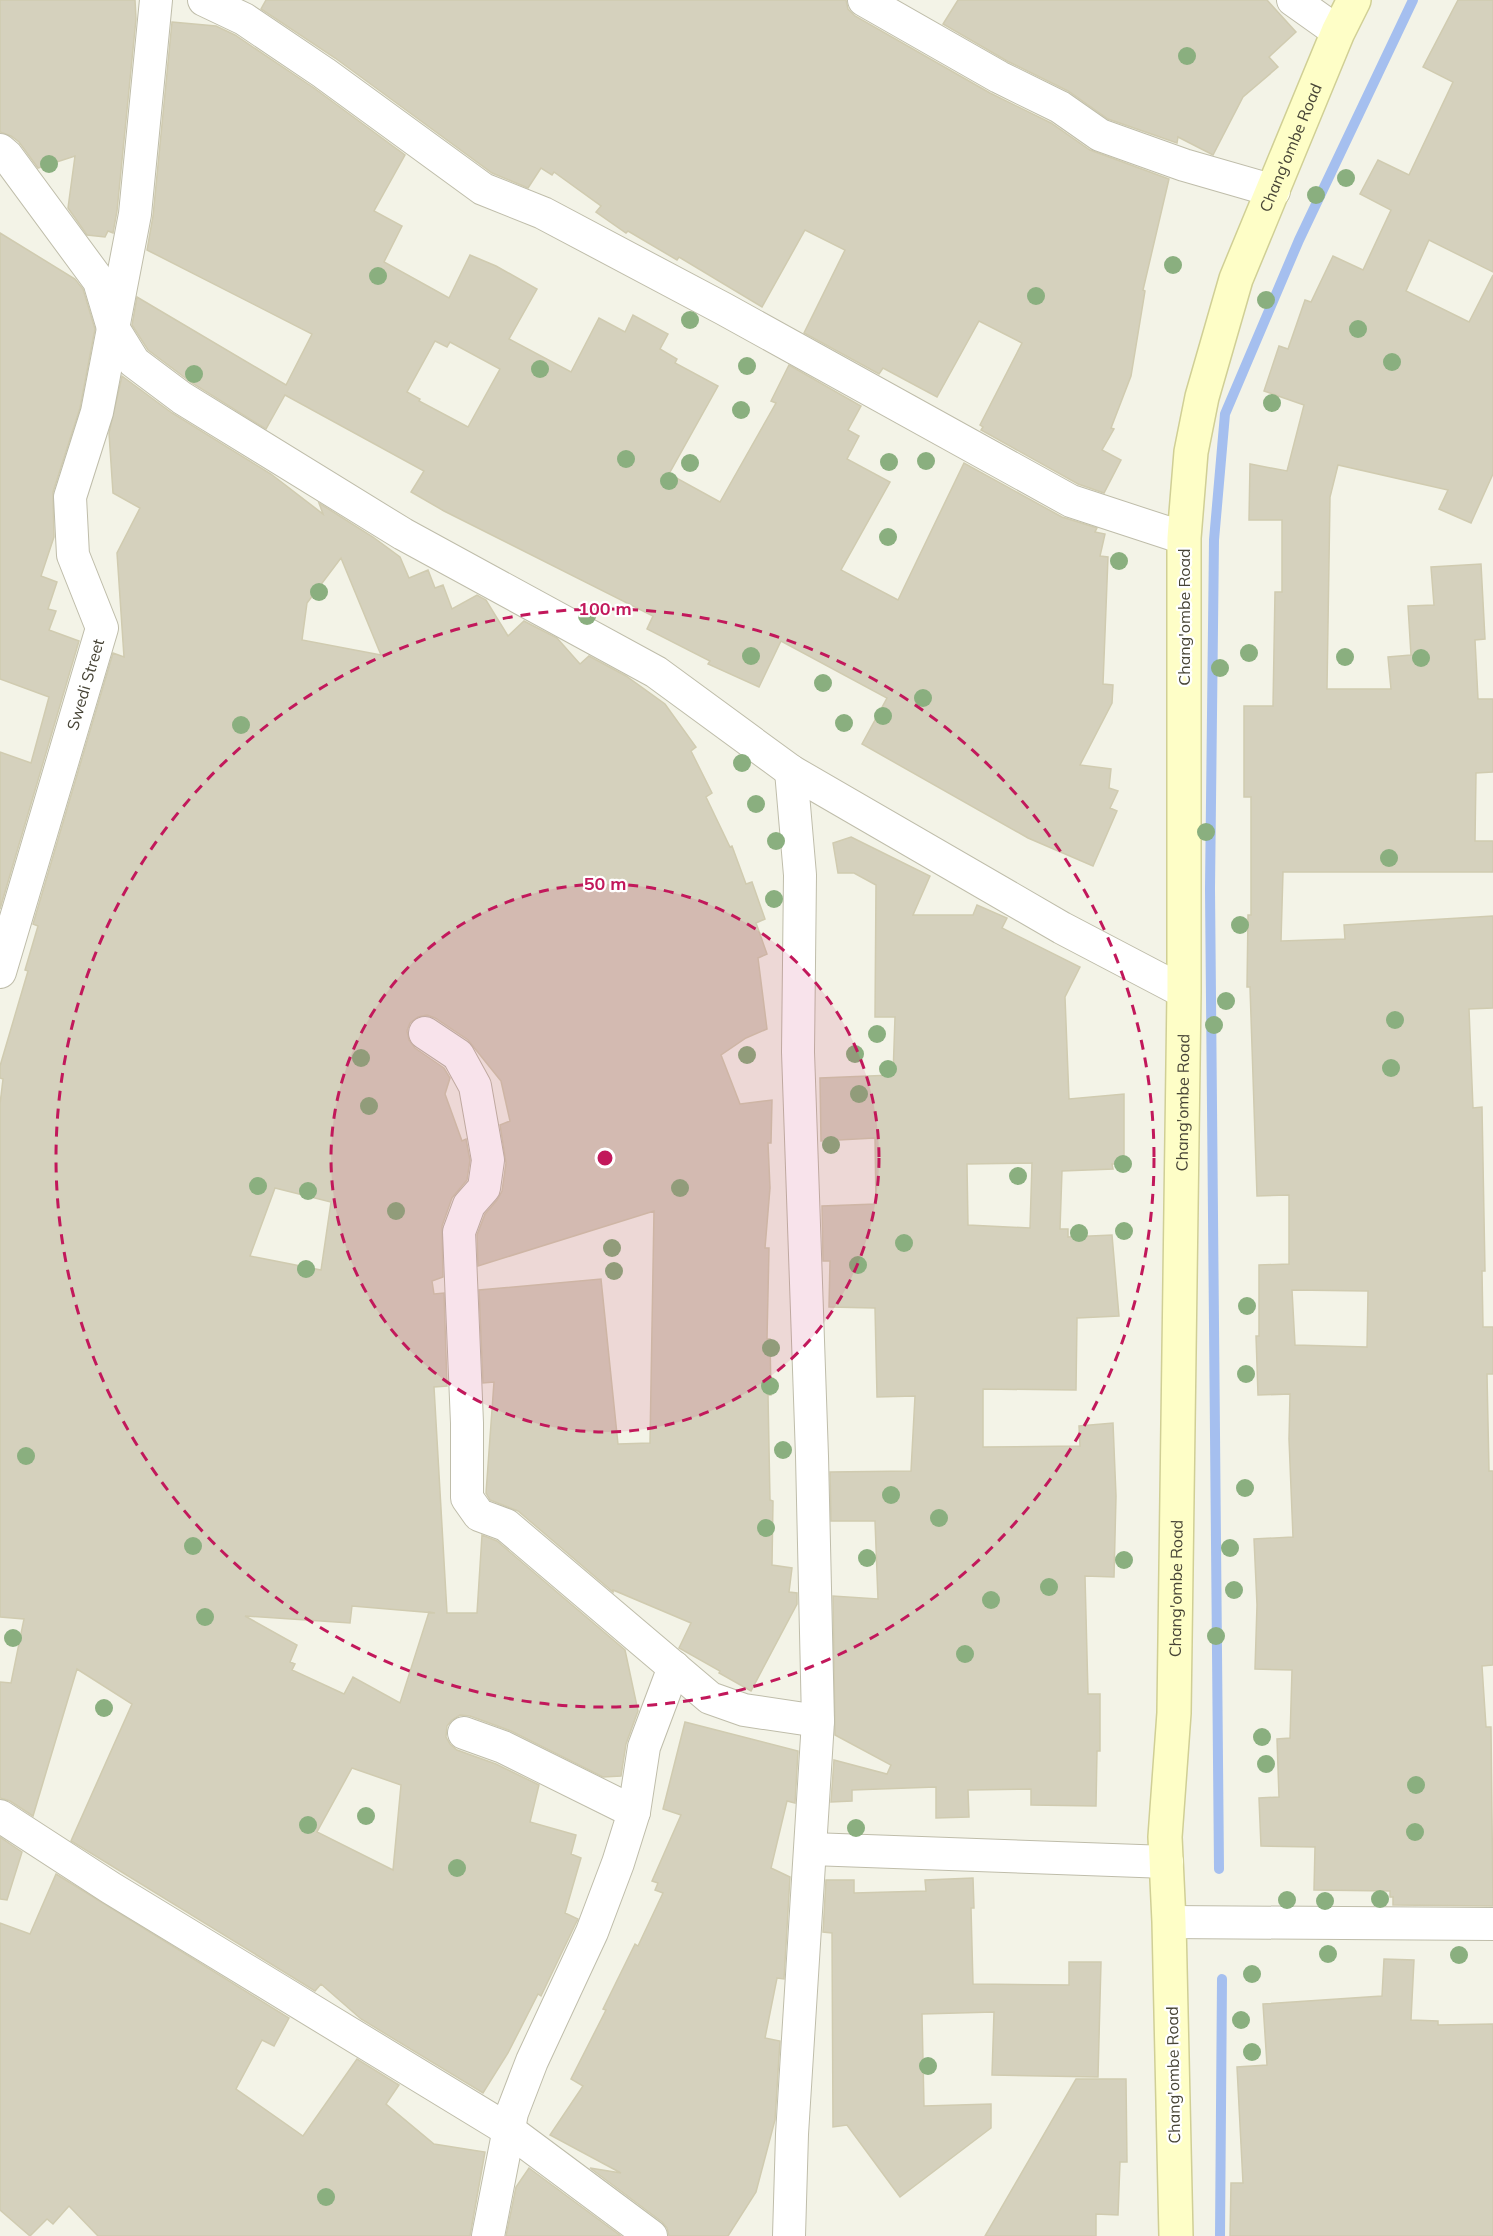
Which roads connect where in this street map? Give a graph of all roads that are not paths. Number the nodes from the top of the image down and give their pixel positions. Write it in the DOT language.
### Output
graph roads {
  1 [pos="156,0"];
  2 [pos="204,0"];
  3 [pos="864,0"];
  4 [pos="1293,0"];
  5 [pos="1354,0"];
  6 [pos="1338,32"];
  7 [pos="0,150"];
  8 [pos="1274,191"];
  9 [pos="113,328"];
  10 [pos="1184,538"];
  11 [pos="791,771"];
  12 [pos="0,972"];
  13 [pos="1184,992"];
  14 [pos="425,1033"];
  15 [pos="674,1667"];
  16 [pos="818,1721"];
  17 [pos="464,1733"];
  18 [pos="634,1812"];
  19 [pos="0,1816"];
  20 [pos="811,1849"];
  21 [pos="1167,1862"];
  22 [pos="1169,1922"];
  23 [pos="1493,1924"];
  24 [pos="510,2131"];
  25 [pos="489,2236"];
  26 [pos="651,2236"];
  27 [pos="789,2236"];
  28 [pos="1176,2236"];
  1 -- 9 [label="street, Swedi Street"];
  2 -- 10 [label="street"];
  3 -- 8 [label="street"];
  4 -- 6 [label="street"];
  5 -- 6 [label="street, Chang'ombe Road"];
  6 -- 8 [label="street, Chang'ombe Road"];
  7 -- 9 [label="street"];
  8 -- 10 [label="street, Chang'ombe Road"];
  9 -- 11 [label="street"];
  9 -- 12 [label="street, Swedi Street"];
  10 -- 13 [label="street, Chang'ombe Road"];
  11 -- 13 [label="street"];
  11 -- 16 [label="street"];
  13 -- 21 [label="street, Chang'ombe Road"];
  14 -- 15 [label="street"];
  15 -- 16 [label="street"];
  15 -- 18 [label="street"];
  16 -- 20 [label="street"];
  17 -- 18 [label="street"];
  18 -- 24 [label="street"];
  19 -- 24 [label="street"];
  20 -- 21 [label="street"];
  20 -- 27 [label="street"];
  21 -- 22 [label="street, Chang'ombe Road"];
  22 -- 23 [label="street"];
  22 -- 28 [label="street, Chang'ombe Road"];
  24 -- 25 [label="street"];
  24 -- 26 [label="street"];
}
